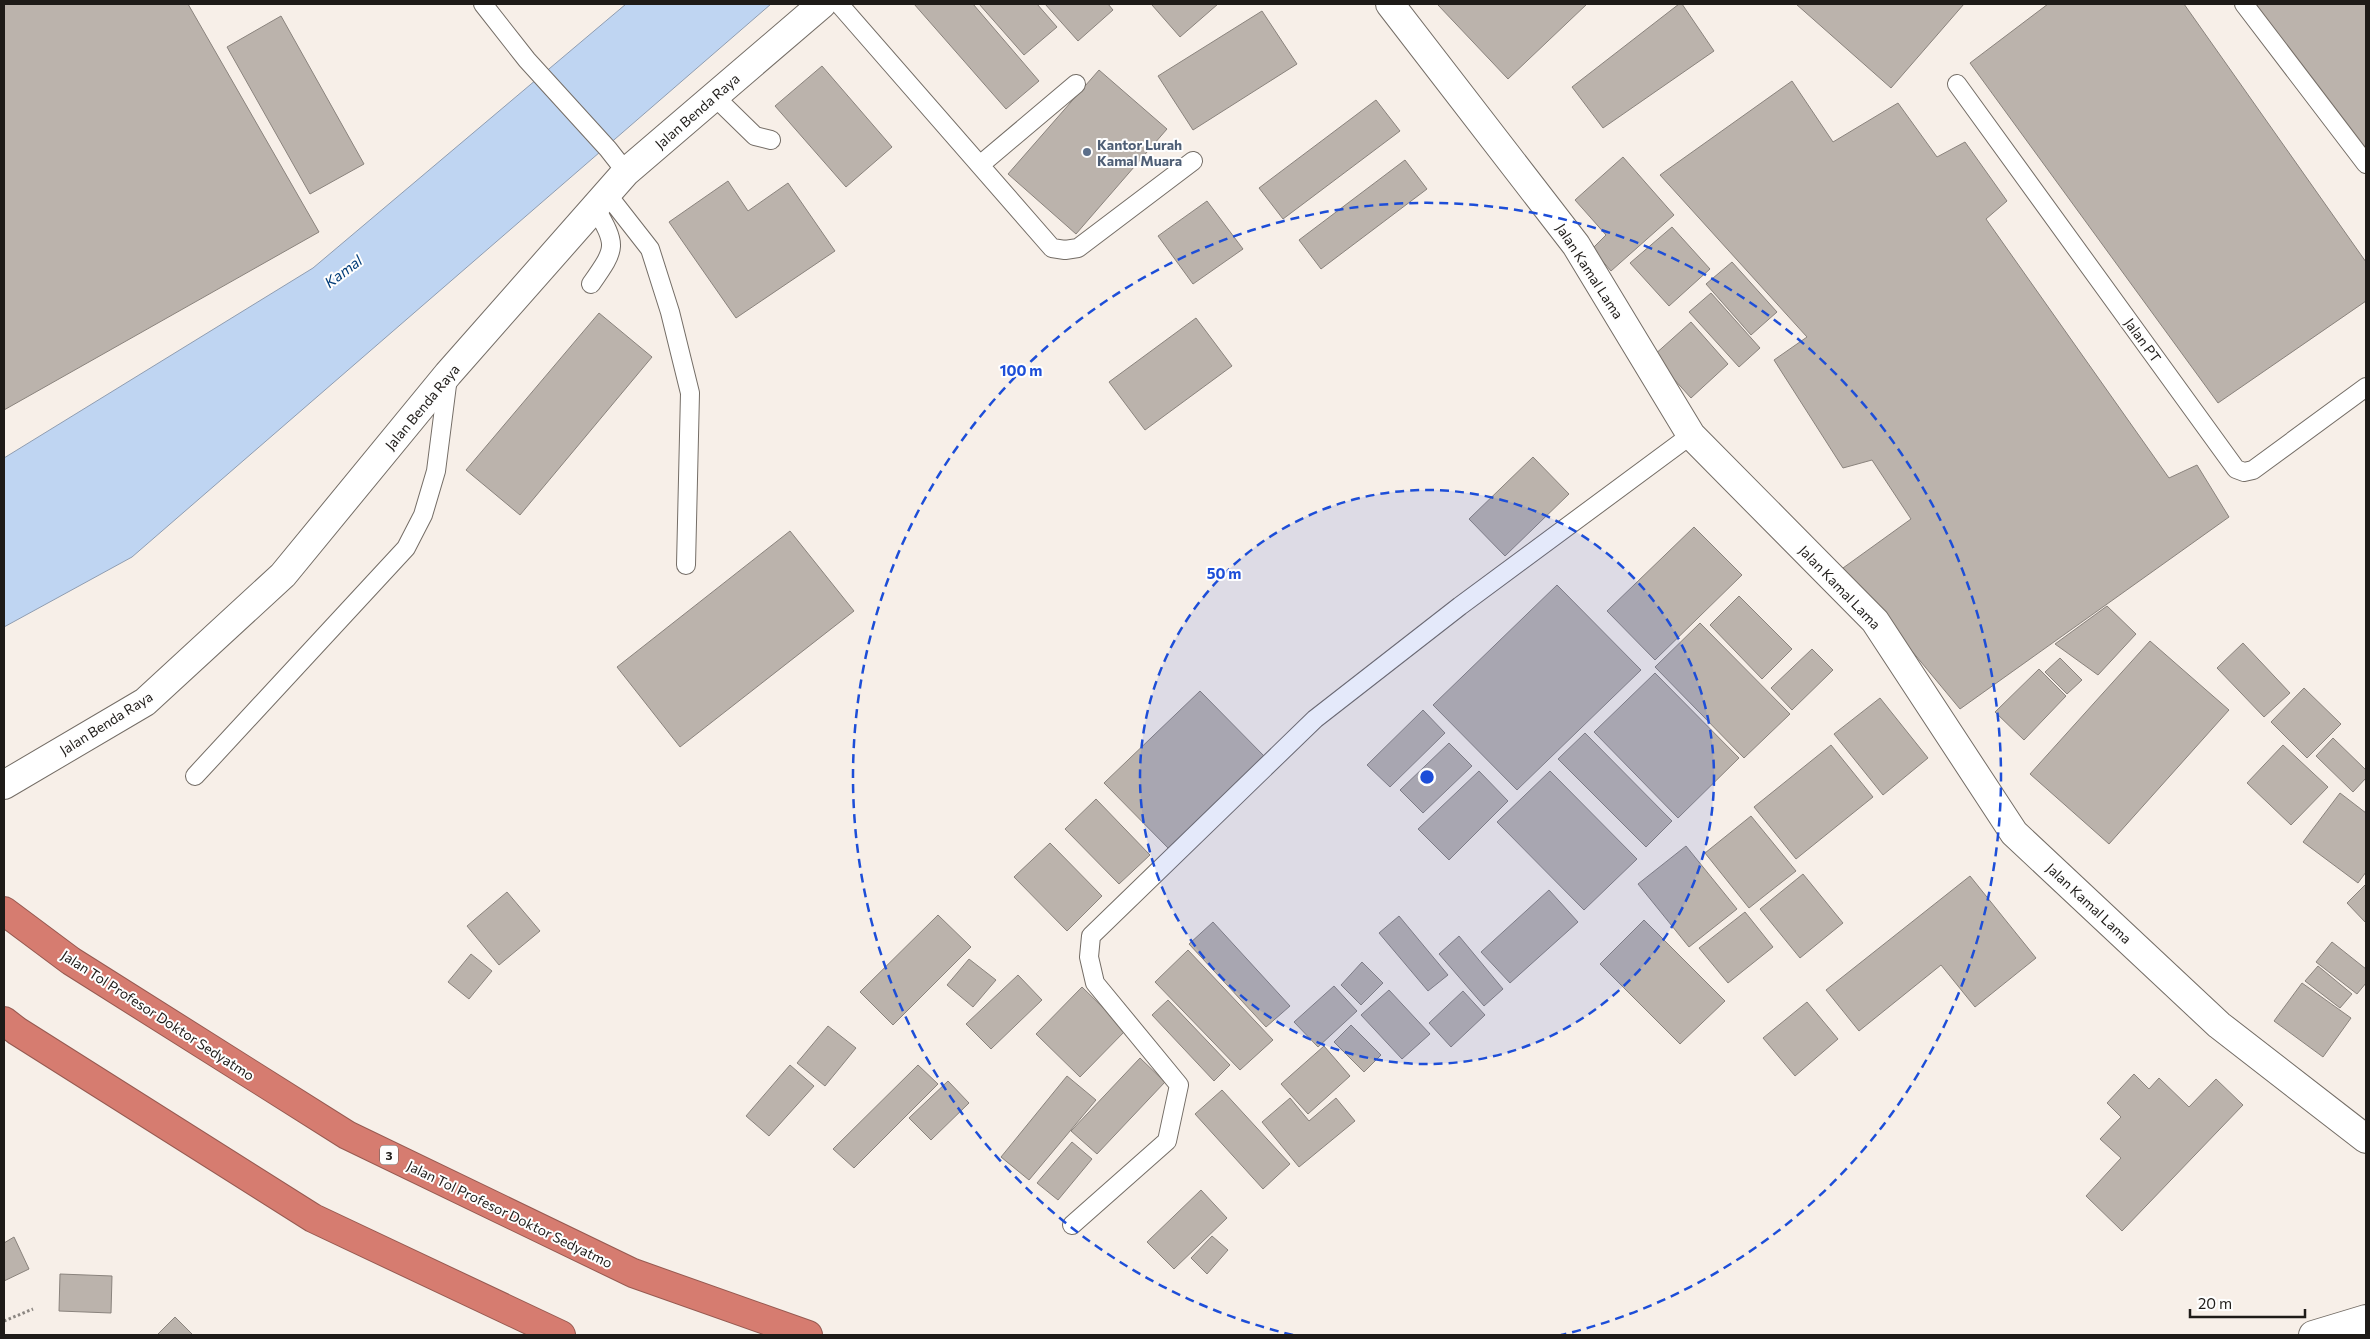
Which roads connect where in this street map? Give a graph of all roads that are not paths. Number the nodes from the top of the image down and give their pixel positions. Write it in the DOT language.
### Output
graph roads {
  1 [pos="483,4"];
  2 [pos="822,4"];
  3 [pos="839,4"];
  4 [pos="1390,4"];
  5 [pos="2244,4"];
  6 [pos="1076,84"];
  7 [pos="1956,84"];
  8 [pos="723,106"];
  9 [pos="771,140"];
  10 [pos="1193,160"];
  11 [pos="2366,164"];
  12 [pos="980,165"];
  13 [pos="626,172"];
  14 [pos="601,200"];
  15 [pos="591,284"];
  16 [pos="448,374"];
  17 [pos="2366,387"];
  18 [pos="1692,436"];
  19 [pos="686,565"];
  20 [pos="195,776"];
  21 [pos="4,785"];
  22 [pos="4,911"];
  23 [pos="4,1020"];
  24 [pos="2366,1139"];
  25 [pos="1072,1225"];
  26 [pos="2366,1319"];
  27 [pos="560,1335"];
  28 [pos="808,1335"];
  29 [pos="2313,1335"];
  1 -- 13 [label="lane"];
  2 -- 8 [label="street, Jalan Benda Raya"];
  3 -- 12 [label="lane"];
  4 -- 18 [label="street, Jalan Kamal Lama"];
  5 -- 11 [label="lane"];
  6 -- 12 [label="lane"];
  7 -- 17 [label="lane, Jalan PT"];
  8 -- 9 [label="lane"];
  8 -- 13 [label="street, Jalan Benda Raya"];
  10 -- 12 [label="lane"];
  13 -- 14 [label="street, Jalan Benda Raya"];
  14 -- 15 [label="lane"];
  14 -- 16 [label="street, Jalan Benda Raya"];
  14 -- 19 [label="lane"];
  16 -- 20 [label="lane"];
  16 -- 21 [label="street, Jalan Benda Raya"];
  18 -- 24 [label="street, Jalan Kamal Lama"];
  18 -- 25 [label="lane"];
  22 -- 28 [label="highway, Jalan Tol Profesor Doktor Sedyatmo / 3"];
  23 -- 27 [label="highway"];
  26 -- 29 [label="street"];
}
